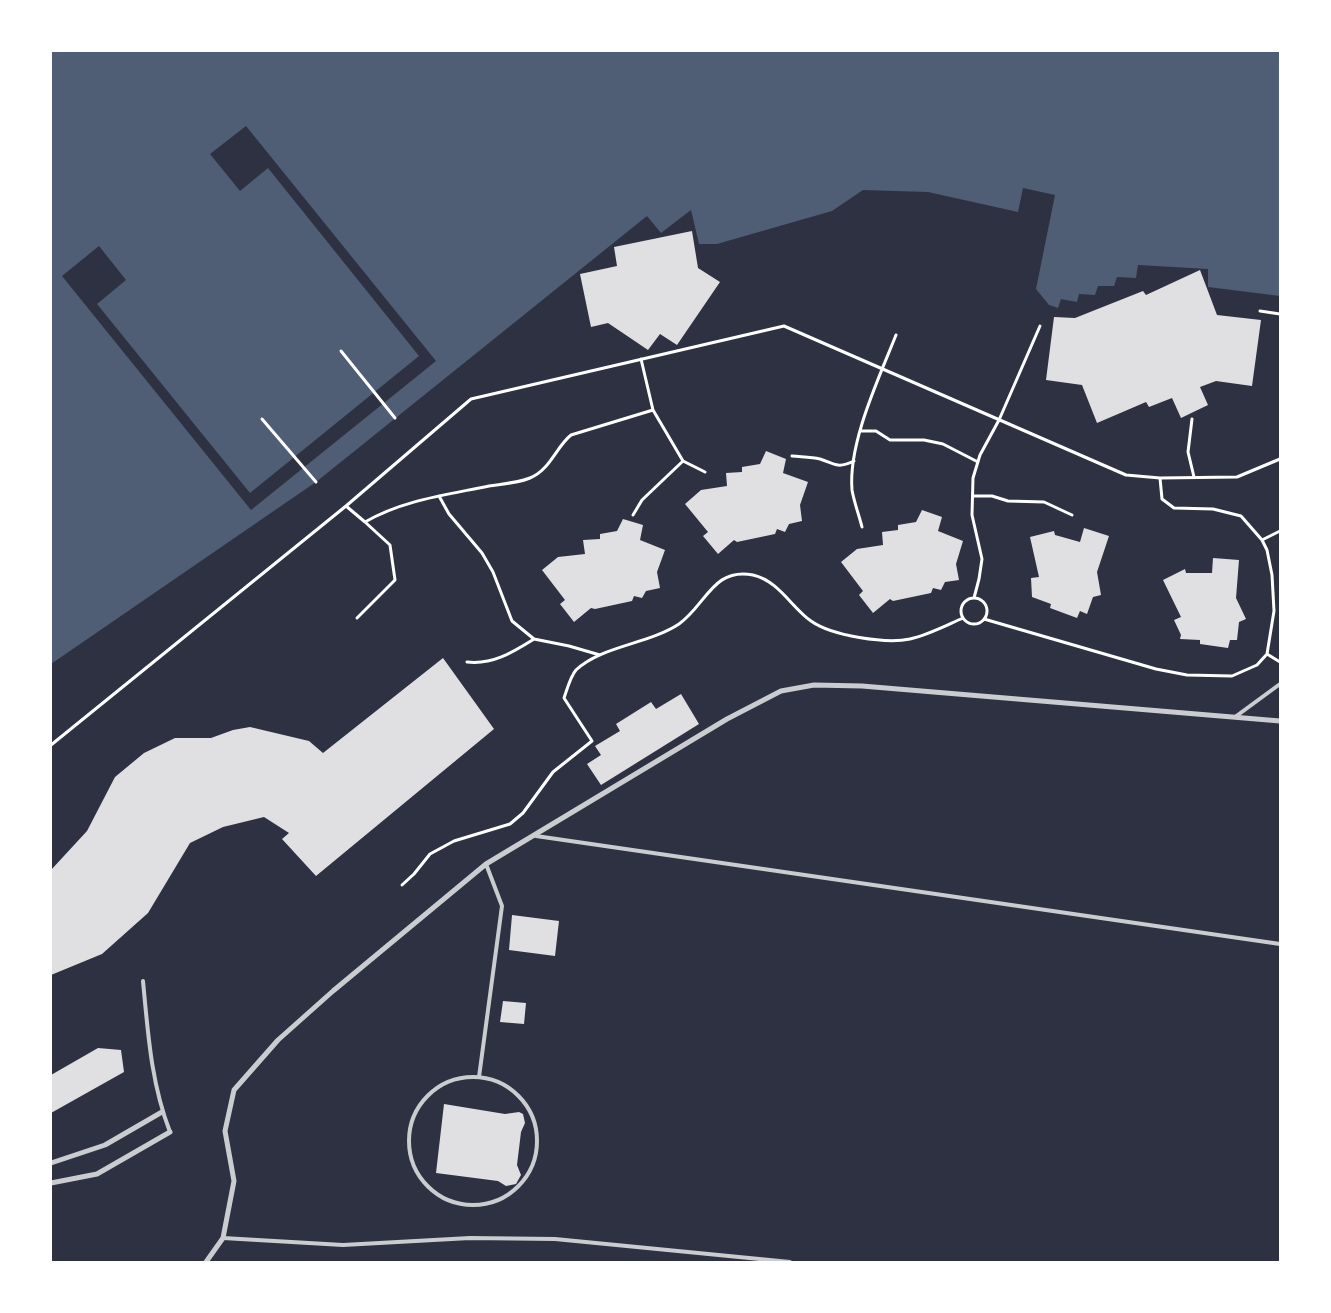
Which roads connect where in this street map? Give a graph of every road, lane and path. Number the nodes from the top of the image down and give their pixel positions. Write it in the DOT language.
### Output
graph roads {
  1 [pos="1260,311"];
  2 [pos="1280,314"];
  3 [pos="1040,326"];
  4 [pos="896,336"];
  5 [pos="341,351"];
  6 [pos="641,360"];
  7 [pos="883,369"];
  8 [pos="653,410"];
  9 [pos="395,418"];
  10 [pos="262,419"];
  11 [pos="1192,419"];
  12 [pos="999,420"];
  13 [pos="862,431"];
  14 [pos="792,456"];
  15 [pos="1280,459"];
  16 [pos="683,460"];
  17 [pos="855,461"];
  18 [pos="978,462"];
  19 [pos="705,472"];
  20 [pos="1160,478"];
  21 [pos="1194,478"];
  22 [pos="316,482"];
  23 [pos="439,496"];
  24 [pos="973,496"];
  25 [pos="346,506"];
  26 [pos="633,515"];
  27 [pos="1072,515"];
  28 [pos="365,522"];
  29 [pos="862,527"];
  30 [pos="1280,531"];
  31 [pos="1262,540"];
  32 [pos="974,598"];
  33 [pos="357,618"];
  34 [pos="963,618"];
  35 [pos="984,619"];
  36 [pos="534,638"];
  37 [pos="1267,654"];
  38 [pos="600,656"];
  39 [pos="467,662"];
  40 [pos="1280,662"];
  41 [pos="1280,684"];
  42 [pos="1233,718"];
  43 [pos="1280,721"];
  44 [pos="51,745"];
  45 [pos="536,836"];
  46 [pos="486,864"];
  47 [pos="402,885"];
  48 [pos="1280,944"];
  49 [pos="143,981"];
  50 [pos="479,1077"];
  51 [pos="162,1112"];
  52 [pos="170,1132"];
  53 [pos="51,1164"];
  54 [pos="51,1183"];
  55 [pos="223,1238"];
  56 [pos="206,1262"];
  57 [pos="790,1262"];
  1 -- 2 [label="path"];
  3 -- 12 [label="path"];
  4 -- 7 [label="path"];
  5 -- 9 [label="path"];
  6 -- 7 [label="path"];
  6 -- 8 [label="path"];
  6 -- 25 [label="path"];
  7 -- 12 [label="path"];
  7 -- 13 [label="path"];
  8 -- 16 [label="path"];
  8 -- 23 [label="path"];
  10 -- 22 [label="path"];
  11 -- 21 [label="path"];
  12 -- 18 [label="path"];
  12 -- 20 [label="path"];
  13 -- 17 [label="path"];
  13 -- 18 [label="path"];
  14 -- 17 [label="path"];
  15 -- 21 [label="path"];
  16 -- 19 [label="path"];
  16 -- 26 [label="path"];
  17 -- 29 [label="path"];
  18 -- 24 [label="path"];
  20 -- 21 [label="path"];
  20 -- 31 [label="path"];
  23 -- 28 [label="path"];
  23 -- 36 [label="path"];
  24 -- 27 [label="path"];
  24 -- 32 [label="path"];
  25 -- 28 [label="path"];
  25 -- 44 [label="path"];
  28 -- 33 [label="path"];
  30 -- 31 [label="path"];
  31 -- 37 [label="path"];
  32 -- 34 [label="path"];
  32 -- 35 [label="path"];
  34 -- 35 [label="path"];
  34 -- 38 [label="path"];
  35 -- 37 [label="path"];
  36 -- 38 [label="path"];
  36 -- 39 [label="path"];
  37 -- 40 [label="path"];
  38 -- 47 [label="path"];
  41 -- 42 [label="lane"];
  42 -- 43 [label="street"];
  42 -- 45 [label="street"];
  45 -- 46 [label="street"];
  45 -- 48 [label="lane"];
  46 -- 50 [label="lane"];
  46 -- 55 [label="street"];
  49 -- 51 [label="lane"];
  50 -- 50 [label="lane"];
  51 -- 52 [label="lane"];
  51 -- 53 [label="street"];
  52 -- 54 [label="street"];
  55 -- 56 [label="street"];
  55 -- 57 [label="lane"];
}
